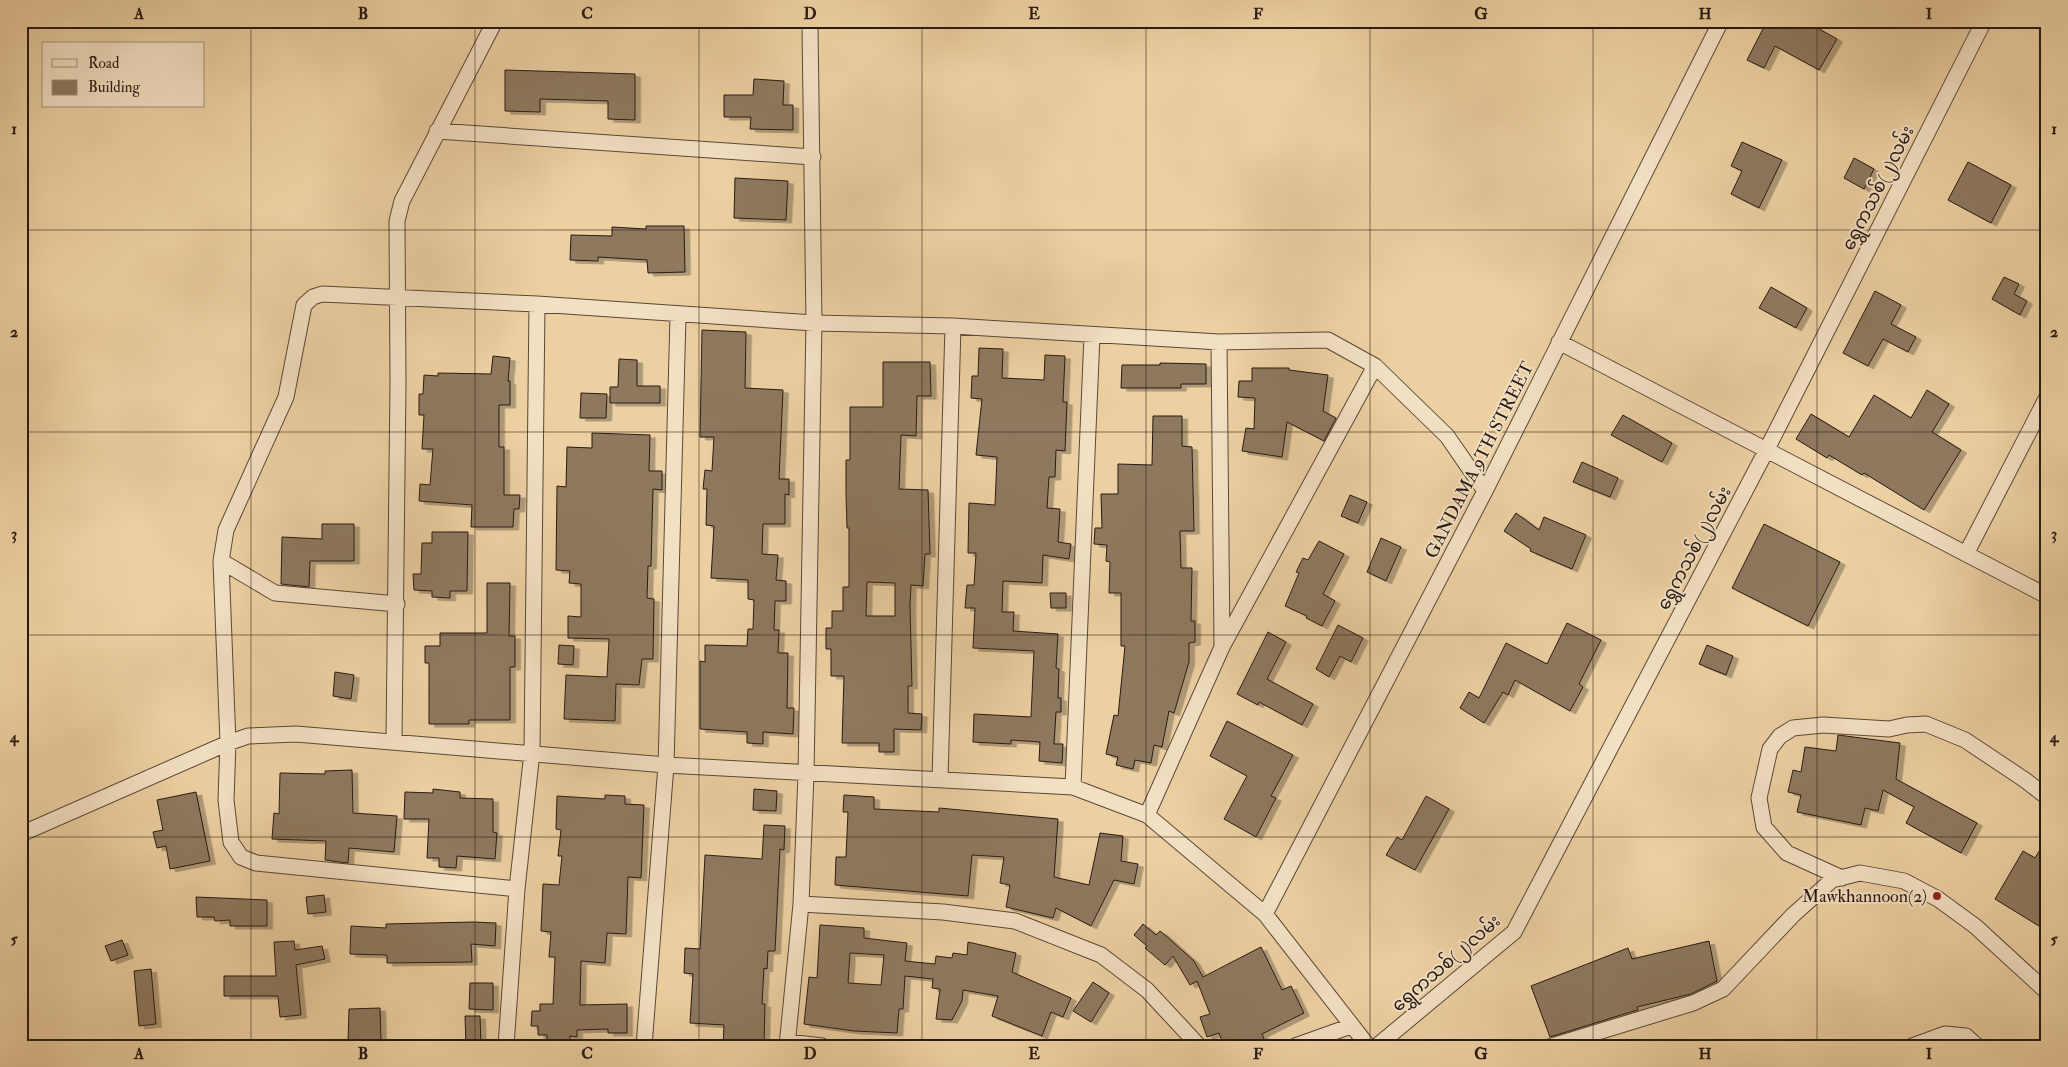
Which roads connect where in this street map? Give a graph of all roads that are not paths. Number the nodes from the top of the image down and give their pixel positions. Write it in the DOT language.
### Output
graph roads {
  1 [pos="495,21"];
  2 [pos="807,21"];
  3 [pos="1721,21"];
  4 [pos="1984,21"];
  5 [pos="437,131"];
  6 [pos="813,157"];
  7 [pos="397,298"];
  8 [pos="537,304"];
  9 [pos="678,316"];
  10 [pos="814,323"];
  11 [pos="953,326"];
  12 [pos="1092,335"];
  13 [pos="1219,342"];
  14 [pos="1559,342"];
  15 [pos="1375,366"];
  16 [pos="2047,397"];
  17 [pos="1766,451"];
  18 [pos="1485,491"];
  19 [pos="1966,554"];
  20 [pos="221,561"];
  21 [pos="2047,596"];
  22 [pos="397,604"];
  23 [pos="1222,647"];
  24 [pos="394,740"];
  25 [pos="228,743"];
  26 [pos="532,752"];
  27 [pos="666,765"];
  28 [pos="806,774"];
  29 [pos="940,779"];
  30 [pos="1073,787"];
  31 [pos="2047,797"];
  32 [pos="1147,815"];
  33 [pos="21,834"];
  34 [pos="1842,878"];
  35 [pos="517,889"];
  36 [pos="801,904"];
  37 [pos="1265,914"];
  38 [pos="2047,992"];
  39 [pos="1350,1026"];
  40 [pos="788,1044"];
  41 [pos="506,1046"];
  42 [pos="644,1046"];
  43 [pos="822,1046"];
  44 [pos="1199,1046"];
  45 [pos="1295,1046"];
  46 [pos="1368,1046"];
  47 [pos="1377,1046"];
  48 [pos="1552,1046"];
  49 [pos="1912,1046"];
  50 [pos="1977,1046"];
  1 -- 5 [label="street"];
  2 -- 6 [label="street"];
  3 -- 14 [label="street, GANDAMA 9TH STREET"];
  4 -- 17 [label="street, ရွှေကသစ်(၂)လမ်း"];
  5 -- 6 [label="street"];
  5 -- 7 [label="street"];
  6 -- 10 [label="street"];
  7 -- 8 [label="street"];
  7 -- 20 [label="street"];
  7 -- 22 [label="street"];
  8 -- 9 [label="street"];
  8 -- 26 [label="street"];
  9 -- 10 [label="street"];
  9 -- 27 [label="street"];
  10 -- 11 [label="street"];
  10 -- 28 [label="street"];
  11 -- 12 [label="street"];
  11 -- 29 [label="street"];
  12 -- 13 [label="street"];
  12 -- 30 [label="street"];
  13 -- 15 [label="street"];
  13 -- 23 [label="street"];
  14 -- 17 [label="street"];
  14 -- 18 [label="street, GANDAMA 9TH STREET"];
  15 -- 18 [label="street"];
  15 -- 23 [label="street"];
  16 -- 19 [label="street"];
  17 -- 19 [label="street"];
  17 -- 47 [label="street, ရွှေကသစ်(၂)လမ်း"];
  18 -- 37 [label="street, GANDAMA 9TH STREET"];
  19 -- 21 [label="street"];
  20 -- 22 [label="street"];
  20 -- 25 [label="street"];
  22 -- 24 [label="street"];
  23 -- 32 [label="street"];
  24 -- 25 [label="street"];
  24 -- 26 [label="street"];
  25 -- 33 [label="street"];
  25 -- 35 [label="street"];
  26 -- 27 [label="street"];
  26 -- 35 [label="street"];
  27 -- 28 [label="street"];
  27 -- 42 [label="street"];
  28 -- 29 [label="street"];
  28 -- 36 [label="street"];
  29 -- 30 [label="street"];
  30 -- 32 [label="street"];
  31 -- 34 [label="street"];
  32 -- 37 [label="street"];
  34 -- 38 [label="street"];
  34 -- 48 [label="street"];
  35 -- 41 [label="street"];
  36 -- 40 [label="street"];
  36 -- 44 [label="street"];
  37 -- 39 [label="street"];
  39 -- 45 [label="street"];
  39 -- 46 [label="street"];
  40 -- 43 [label="street"];
  49 -- 50 [label="street"];
}
